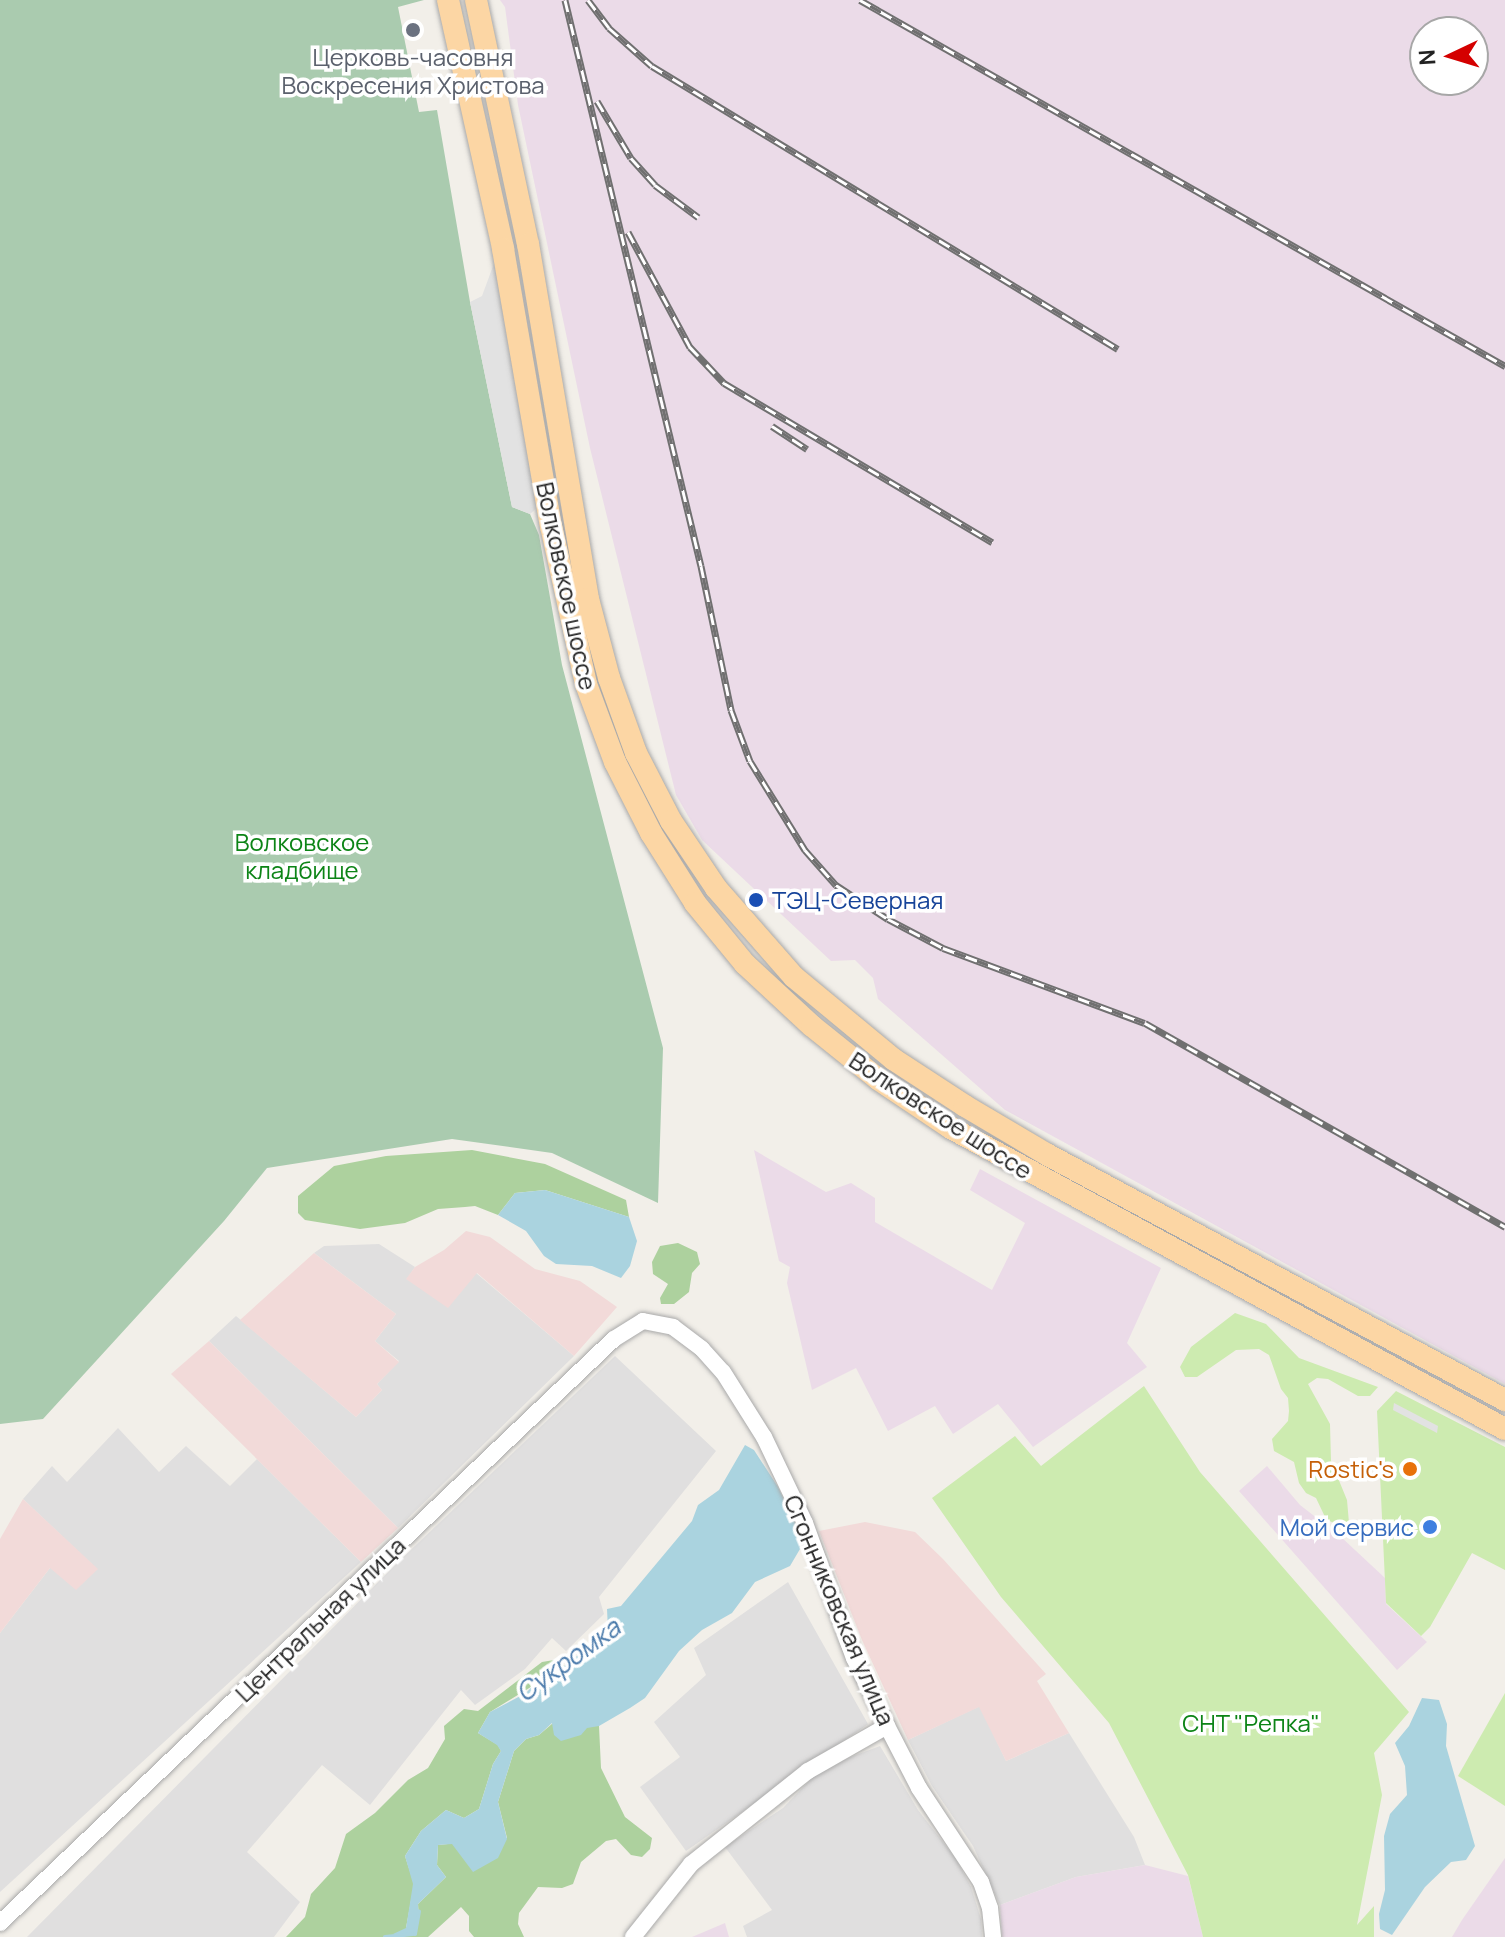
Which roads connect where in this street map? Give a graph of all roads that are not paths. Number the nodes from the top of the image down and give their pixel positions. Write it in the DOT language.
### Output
graph roads {
  1 [pos="448,0"];
  2 [pos="476,0"];
  3 [pos="643,1321"];
  4 [pos="1505,1400"];
  5 [pos="1505,1429"];
  6 [pos="887,1726"];
  7 [pos="0,1923"];
  8 [pos="633,1937"];
  9 [pos="993,1937"];
  1 -- 5 [label="main road, Волковское шоссе"];
  2 -- 4 [label="main road, Волковское шоссе"];
  3 -- 6 [label="street, Сгонниковская улица"];
  3 -- 7 [label="street, Центральная улица"];
  6 -- 8 [label="street"];
  6 -- 9 [label="street, Сгонниковская улица"];
}
